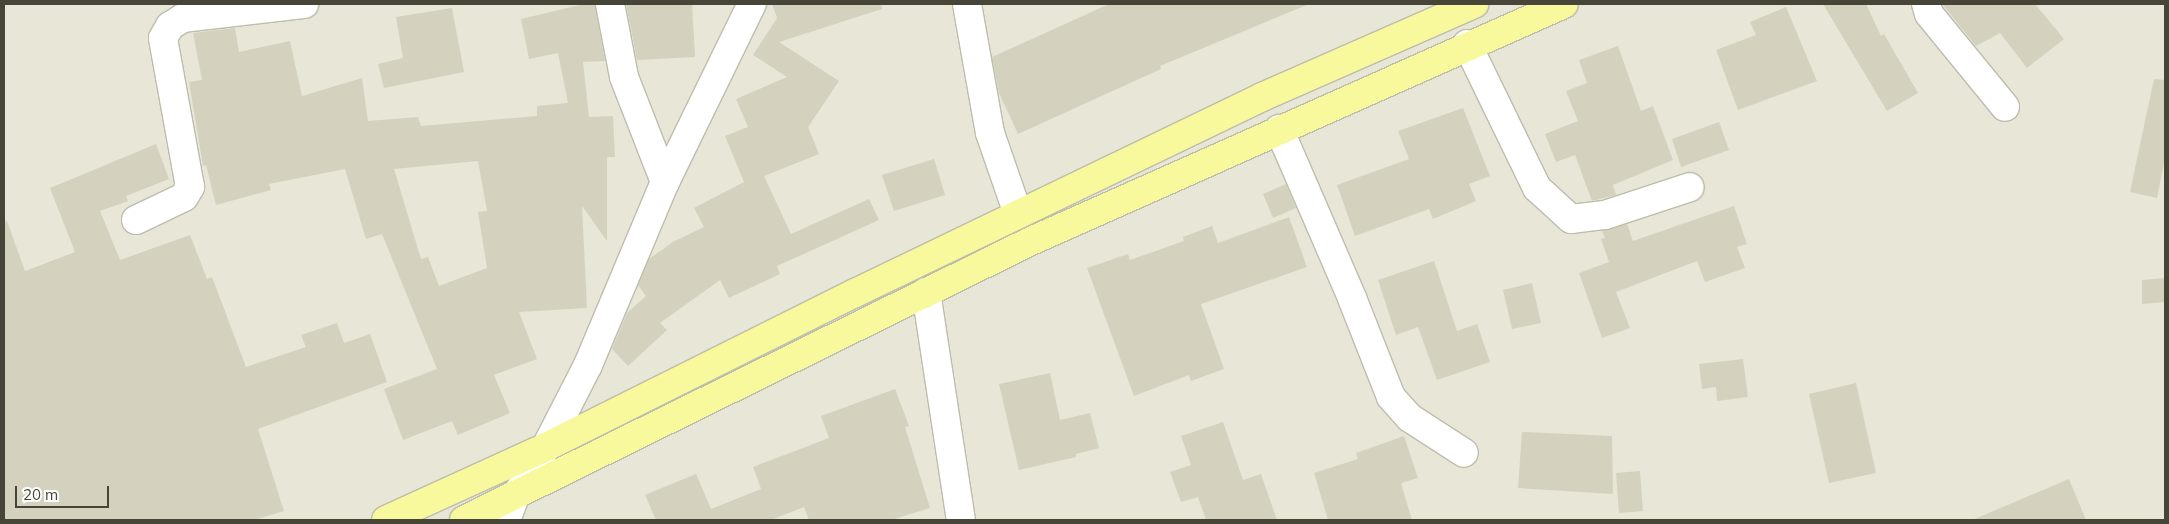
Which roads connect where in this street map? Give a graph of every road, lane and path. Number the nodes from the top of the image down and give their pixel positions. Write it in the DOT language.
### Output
graph roads {
  1 [pos="304,4"];
  2 [pos="610,4"];
  3 [pos="752,4"];
  4 [pos="967,4"];
  5 [pos="1474,4"];
  6 [pos="1564,4"];
  7 [pos="1926,4"];
  8 [pos="1467,44"];
  9 [pos="2005,107"];
  10 [pos="1279,129"];
  11 [pos="666,182"];
  12 [pos="1690,188"];
  13 [pos="1018,214"];
  14 [pos="136,220"];
  15 [pos="926,292"];
  16 [pos="546,447"];
  17 [pos="1464,452"];
  18 [pos="511,509"];
  19 [pos="386,520"];
  20 [pos="464,520"];
  21 [pos="961,520"];
  1 -- 14 [label="street"];
  2 -- 11 [label="street"];
  3 -- 11 [label="street"];
  4 -- 13 [label="street"];
  5 -- 13 [label="main road"];
  6 -- 8 [label="main road"];
  7 -- 9 [label="street"];
  8 -- 10 [label="main road"];
  8 -- 12 [label="street"];
  10 -- 15 [label="main road"];
  10 -- 17 [label="street"];
  11 -- 16 [label="street"];
  13 -- 16 [label="main road"];
  15 -- 18 [label="main road"];
  15 -- 21 [label="street"];
  16 -- 18 [label="street"];
  16 -- 19 [label="main road"];
  18 -- 20 [label="main road"];
}
